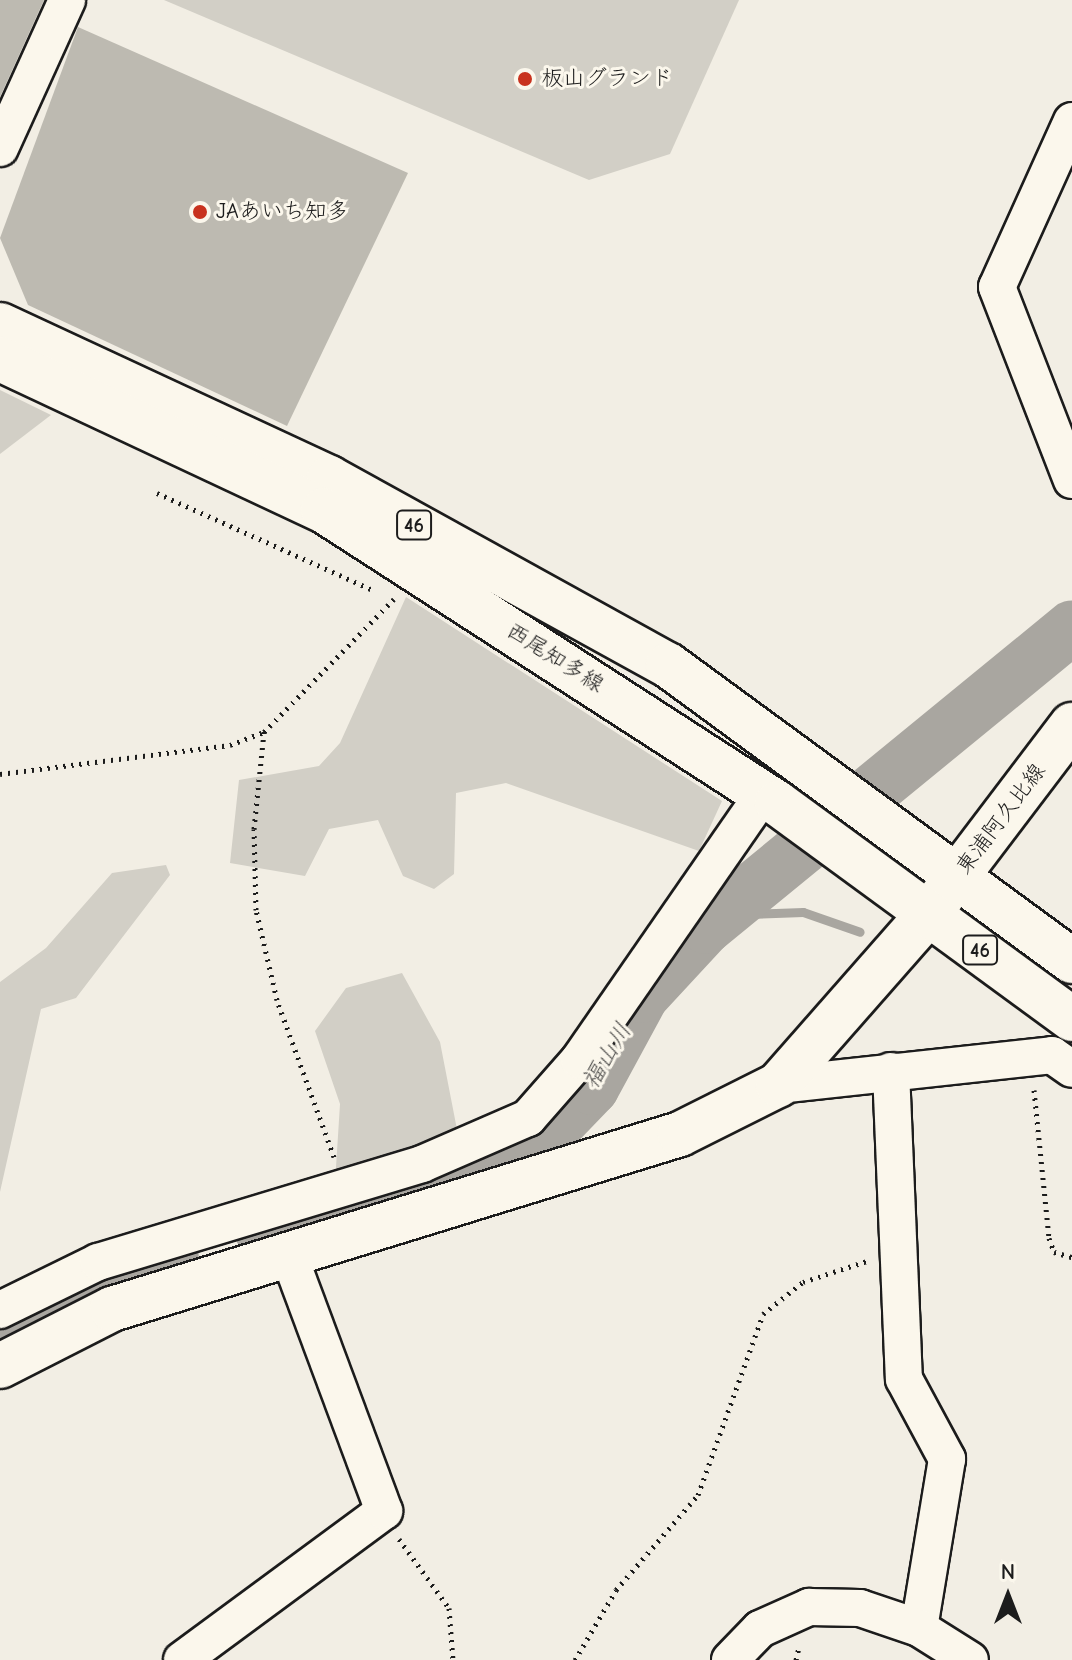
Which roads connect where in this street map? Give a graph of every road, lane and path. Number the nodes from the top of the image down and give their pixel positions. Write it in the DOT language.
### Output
graph roads {
  1 [pos="67,0"];
  2 [pos="1072,121"];
  3 [pos="0,148"];
  4 [pos="0,325"];
  5 [pos="0,359"];
  6 [pos="1072,480"];
  7 [pos="157,493"];
  8 [pos="405,585"];
  9 [pos="1072,725"];
  10 [pos="264,732"];
  11 [pos="0,774"];
  12 [pos="770,798"];
  13 [pos="960,875"];
  14 [pos="930,912"];
  15 [pos="1072,961"];
  16 [pos="1072,1019"];
  17 [pos="1032,1058"];
  18 [pos="1072,1069"];
  19 [pos="891,1071"];
  20 [pos="778,1085"];
  21 [pos="344,1188"];
  22 [pos="901,1254"];
  23 [pos="289,1256"];
  24 [pos="1072,1257"];
  25 [pos="0,1310"];
  26 [pos="0,1366"];
  27 [pos="384,1511"];
  28 [pos="919,1628"];
  29 [pos="182,1660"];
  30 [pos="453,1660"];
  31 [pos="575,1660"];
  32 [pos="730,1660"];
  33 [pos="970,1660"];
  1 -- 3 [label="street"];
  2 -- 6 [label="street"];
  4 -- 13 [label="main road, 西尾知多線 / 46"];
  5 -- 8 [label="main road, 西尾知多線 / 46"];
  7 -- 8 [label="path"];
  8 -- 10 [label="path"];
  8 -- 12 [label="main road, 西尾知多線 / 46"];
  9 -- 13 [label="main road, 東浦阿久比線"];
  10 -- 11 [label="path"];
  10 -- 21 [label="path"];
  12 -- 14 [label="main road, 西尾知多線 / 46"];
  12 -- 21 [label="street"];
  13 -- 14 [label="main road, 東浦阿久比線"];
  13 -- 15 [label="main road, 西尾知多線 / 46"];
  14 -- 16 [label="main road, 西尾知多線 / 46"];
  14 -- 20 [label="main road, 東浦阿久比線"];
  17 -- 18 [label="street"];
  17 -- 19 [label="street"];
  17 -- 24 [label="path"];
  19 -- 20 [label="street"];
  19 -- 22 [label="street"];
  20 -- 23 [label="main road"];
  21 -- 25 [label="street"];
  22 -- 28 [label="street"];
  22 -- 31 [label="path"];
  23 -- 26 [label="main road"];
  23 -- 27 [label="street"];
  27 -- 29 [label="street"];
  27 -- 30 [label="path"];
  28 -- 32 [label="street"];
  28 -- 33 [label="street"];
}
